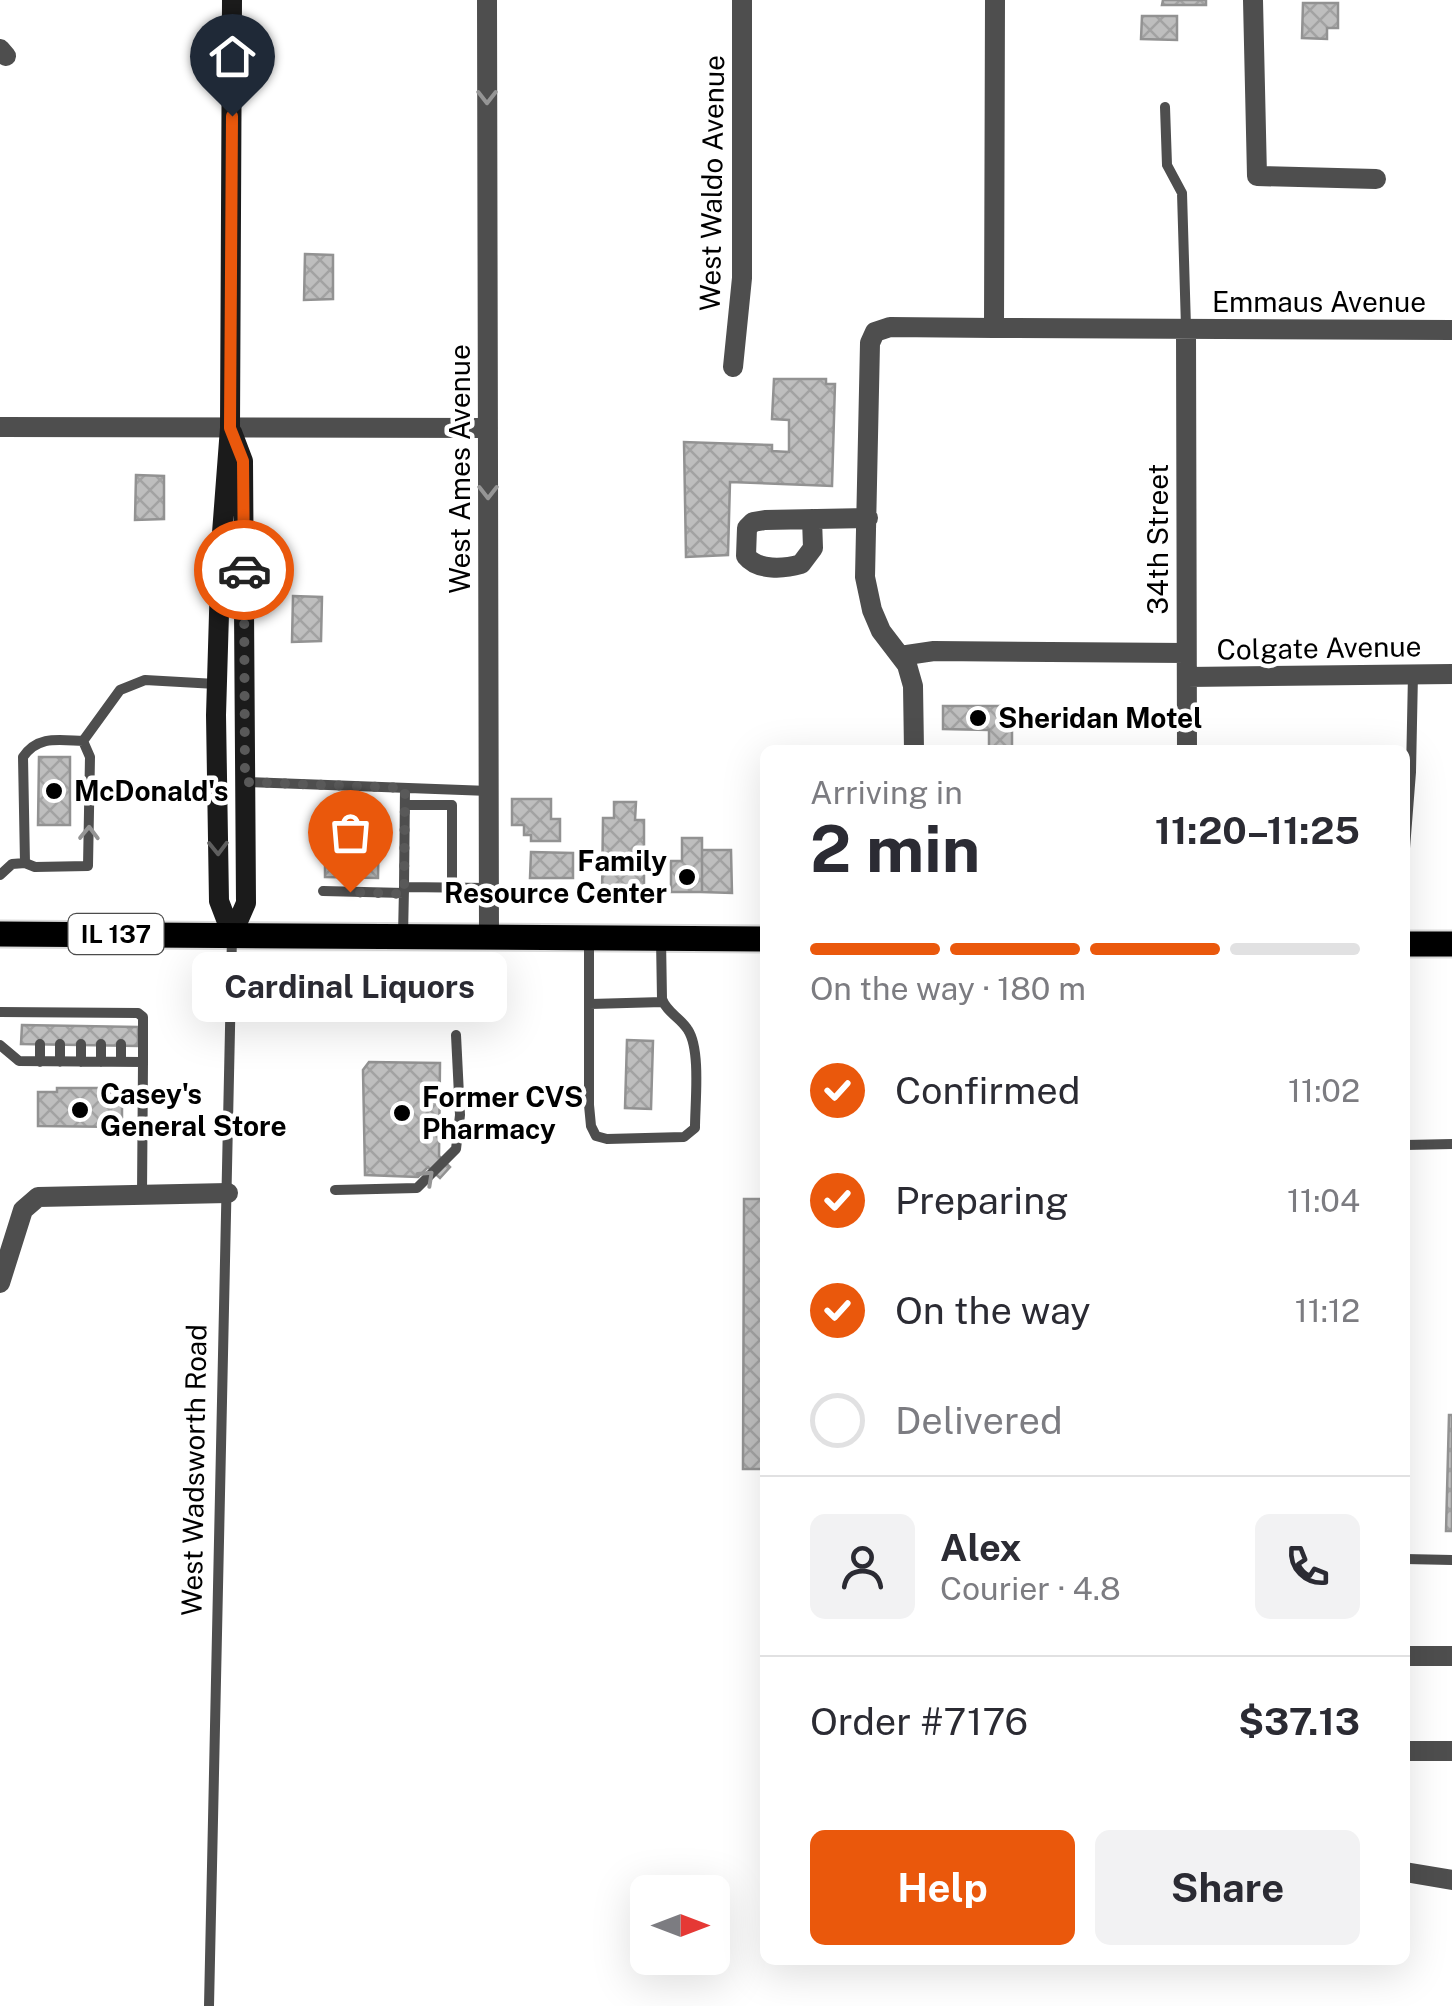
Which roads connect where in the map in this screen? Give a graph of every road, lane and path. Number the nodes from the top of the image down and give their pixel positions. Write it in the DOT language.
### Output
graph roads {
  1 [pos="232,0"];
  2 [pos="487,0"];
  3 [pos="742,0"];
  4 [pos="995,0"];
  5 [pos="1252,0"];
  6 [pos="1165,107"];
  7 [pos="1376,179"];
  8 [pos="994,328"];
  9 [pos="1186,328"];
  10 [pos="1452,330"];
  11 [pos="733,367"];
  12 [pos="0,427"];
  13 [pos="230,428"];
  14 [pos="488,428"];
  15 [pos="868,518"];
  16 [pos="812,519"];
  17 [pos="1186,653"];
  18 [pos="900,656"];
  19 [pos="1413,674"];
  20 [pos="1452,674"];
  21 [pos="1187,677"];
  22 [pos="217,684"];
  23 [pos="84,741"];
  24 [pos="914,745"];
  25 [pos="1187,745"];
  26 [pos="245,782"];
  27 [pos="405,788"];
  28 [pos="488,791"];
  29 [pos="1410,796"];
  30 [pos="405,805"];
  31 [pos="25,863"];
  32 [pos="6,864"];
  33 [pos="0,875"];
  34 [pos="452,888"];
  35 [pos="489,888"];
  36 [pos="404,890"];
  37 [pos="323,891"];
  38 [pos="0,934"];
  39 [pos="232,935"];
  40 [pos="403,936"];
  41 [pos="489,937"];
  42 [pos="589,938"];
  43 [pos="661,938"];
  44 [pos="760,939"];
  45 [pos="1410,944"];
  46 [pos="1452,944"];
  47 [pos="663,1002"];
  48 [pos="590,1004"];
  49 [pos="0,1012"];
  50 [pos="40,1012"];
  51 [pos="60,1012"];
  52 [pos="81,1013"];
  53 [pos="101,1013"];
  54 [pos="122,1013"];
  55 [pos="40,1026"];
  56 [pos="60,1026"];
  57 [pos="81,1027"];
  58 [pos="101,1028"];
  59 [pos="122,1028"];
  60 [pos="456,1034"];
  61 [pos="40,1044"];
  62 [pos="60,1044"];
  63 [pos="80,1044"];
  64 [pos="101,1044"];
  65 [pos="121,1044"];
  66 [pos="0,1045"];
  67 [pos="40,1062"];
  68 [pos="60,1062"];
  69 [pos="80,1062"];
  70 [pos="100,1062"];
  71 [pos="121,1062"];
  72 [pos="143,1062"];
  73 [pos="1452,1144"];
  74 [pos="1410,1145"];
  75 [pos="335,1190"];
  76 [pos="142,1194"];
  77 [pos="228,1194"];
  78 [pos="0,1283"];
  79 [pos="1410,1560"];
  80 [pos="1452,1560"];
  81 [pos="1410,1656"];
  82 [pos="1452,1656"];
  83 [pos="1410,1751"];
  84 [pos="1452,1751"];
  85 [pos="1410,1873"];
  86 [pos="1452,1880"];
  87 [pos="209,2006"];
  1 -- 13 [label="main road, West Wadsworth Road"];
  2 -- 14 [label="street, West Ames Avenue, one-way"];
  3 -- 11 [label="street, West Waldo Avenue"];
  4 -- 8 [label="street"];
  5 -- 7 [label="street"];
  6 -- 9 [label="lane"];
  8 -- 9 [label="street, Emmaus Avenue"];
  8 -- 15 [label="street, Emmaus Avenue"];
  9 -- 10 [label="street, Emmaus Avenue"];
  9 -- 17 [label="street, 34th Street"];
  12 -- 13 [label="street"];
  13 -- 14 [label="street"];
  13 -- 22 [label="main road, West Wadsworth Road"];
  13 -- 26 [label="main road, West Wadsworth Road"];
  14 -- 28 [label="street, West Ames Avenue, one-way"];
  15 -- 16 [label="street"];
  15 -- 18 [label="street"];
  17 -- 18 [label="street, Colgate Avenue"];
  17 -- 21 [label="street, 34th Street"];
  18 -- 24 [label="street"];
  19 -- 20 [label="street, Colgate Avenue"];
  19 -- 21 [label="street, Colgate Avenue"];
  19 -- 29 [label="lane"];
  21 -- 25 [label="street, 34th Street"];
  22 -- 23 [label="lane"];
  22 -- 39 [label="main road, West Wadsworth Road, one-way"];
  23 -- 31 [label="lane"];
  31 -- 23 [label="lane, one-way"];
  26 -- 27 [label="lane"];
  26 -- 39 [label="main road, West Wadsworth Road"];
  27 -- 28 [label="lane"];
  27 -- 30 [label="lane"];
  28 -- 35 [label="street, West Ames Avenue"];
  30 -- 34 [label="lane"];
  30 -- 36 [label="lane"];
  31 -- 32 [label="lane"];
  32 -- 33 [label="lane"];
  34 -- 35 [label="lane"];
  34 -- 36 [label="lane"];
  35 -- 41 [label="street, West Ames Avenue"];
  36 -- 37 [label="lane"];
  36 -- 40 [label="lane"];
  38 -- 39 [label="main road, IL 137"];
  39 -- 40 [label="main road, IL 137"];
  39 -- 77 [label="lane, West Wadsworth Road"];
  40 -- 41 [label="main road, IL 137"];
  41 -- 42 [label="main road, IL 137"];
  42 -- 43 [label="main road, IL 137"];
  42 -- 48 [label="lane"];
  43 -- 44 [label="main road, IL 137"];
  43 -- 47 [label="lane"];
  45 -- 46 [label="main road"];
  47 -- 48 [label="lane"];
  47 -- 48 [label="lane"];
  49 -- 50 [label="lane"];
  50 -- 51 [label="lane"];
  50 -- 55 [label="lane"];
  51 -- 52 [label="lane"];
  51 -- 56 [label="lane"];
  52 -- 53 [label="lane"];
  52 -- 57 [label="lane"];
  53 -- 54 [label="lane"];
  53 -- 58 [label="lane"];
  54 -- 59 [label="lane"];
  54 -- 72 [label="lane"];
  75 -- 60 [label="lane, one-way"];
  61 -- 67 [label="lane"];
  62 -- 68 [label="lane"];
  63 -- 69 [label="lane"];
  64 -- 70 [label="lane"];
  65 -- 71 [label="lane"];
  66 -- 67 [label="lane"];
  67 -- 68 [label="lane"];
  68 -- 69 [label="lane"];
  69 -- 70 [label="lane"];
  70 -- 71 [label="lane"];
  71 -- 72 [label="lane"];
  72 -- 76 [label="lane"];
  73 -- 74 [label="lane"];
  76 -- 77 [label="street"];
  76 -- 78 [label="street"];
  77 -- 87 [label="lane, West Wadsworth Road"];
  79 -- 80 [label="lane"];
  81 -- 82 [label="street"];
  83 -- 84 [label="street"];
  85 -- 86 [label="street"];
}
